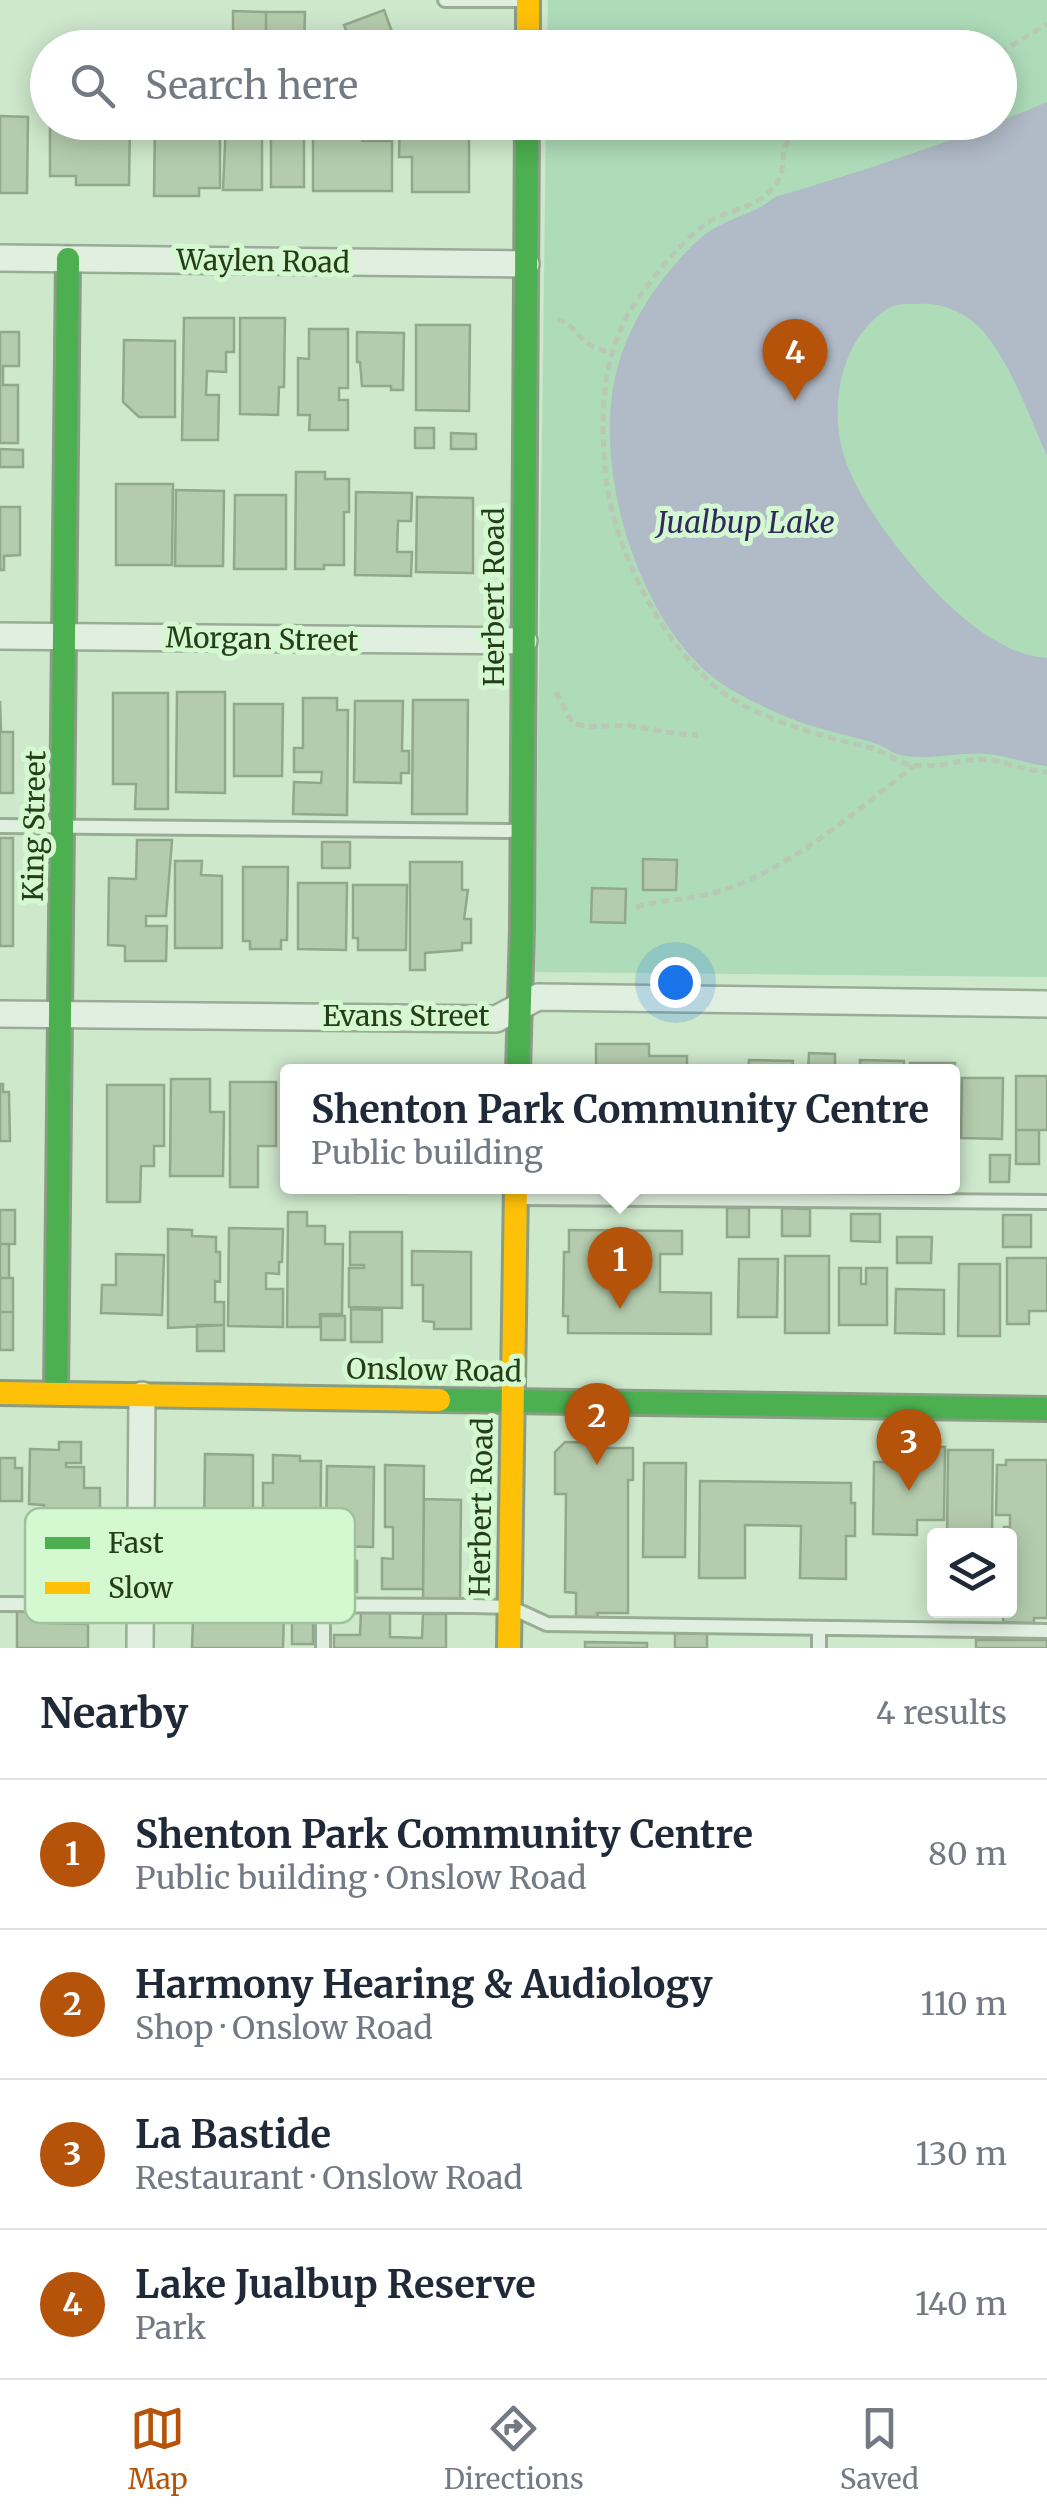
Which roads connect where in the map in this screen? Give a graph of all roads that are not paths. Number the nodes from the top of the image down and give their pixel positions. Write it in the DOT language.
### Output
graph roads {
  1 [pos="445,0"];
  2 [pos="528,0"];
  3 [pos="528,30"];
  4 [pos="527,140"];
  5 [pos="0,258"];
  6 [pos="68,258"];
  7 [pos="526,264"];
  8 [pos="0,636"];
  9 [pos="66,637"];
  10 [pos="524,642"];
  11 [pos="0,826"];
  12 [pos="64,827"];
  13 [pos="522,832"];
  14 [pos="1047,1004"];
  15 [pos="519,1007"];
  16 [pos="0,1014"];
  17 [pos="60,1014"];
  18 [pos="518,1064"];
  19 [pos="515,1194"];
  20 [pos="621,1194"];
  21 [pos="1047,1202"];
  22 [pos="0,1392"];
  23 [pos="56,1393"];
  24 [pos="142,1395"];
  25 [pos="512,1401"];
  26 [pos="1047,1409"];
  27 [pos="141,1508"];
  28 [pos="355,1607"];
  29 [pos="510,1607"];
  30 [pos="323,1623"];
  31 [pos="819,1628"];
  32 [pos="1047,1631"];
  33 [pos="322,1648"];
  34 [pos="509,1648"];
  35 [pos="819,1648"];
  1 -- 2 [label="lane"];
  2 -- 3 [label="street"];
  4 -- 7 [label="street, Herbert Road"];
  5 -- 6 [label="street, Waylen Road"];
  6 -- 7 [label="street, Waylen Road"];
  6 -- 9 [label="street, King Street"];
  7 -- 10 [label="street, Herbert Road"];
  8 -- 9 [label="street, Morgan Street"];
  9 -- 10 [label="street, Morgan Street"];
  9 -- 12 [label="street, King Street"];
  10 -- 13 [label="street, Herbert Road"];
  11 -- 12 [label="lane"];
  12 -- 13 [label="lane"];
  12 -- 17 [label="street, King Street"];
  13 -- 15 [label="street, Herbert Road"];
  14 -- 15 [label="street, Evans Street"];
  15 -- 17 [label="street, Evans Street"];
  15 -- 18 [label="street, Herbert Road"];
  16 -- 17 [label="street, Evans Street"];
  17 -- 23 [label="street, King Street"];
  19 -- 25 [label="street, Herbert Road"];
  20 -- 21 [label="lane"];
  22 -- 23 [label="street, Onslow Road"];
  23 -- 24 [label="street, Onslow Road"];
  24 -- 25 [label="street, Onslow Road"];
  24 -- 27 [label="street"];
  25 -- 26 [label="street, Onslow Road"];
  25 -- 29 [label="street, Herbert Road"];
  28 -- 29 [label="lane"];
  29 -- 31 [label="lane"];
  29 -- 34 [label="street, Herbert Road"];
  30 -- 33 [label="lane"];
  31 -- 32 [label="lane"];
  31 -- 35 [label="lane"];
}
